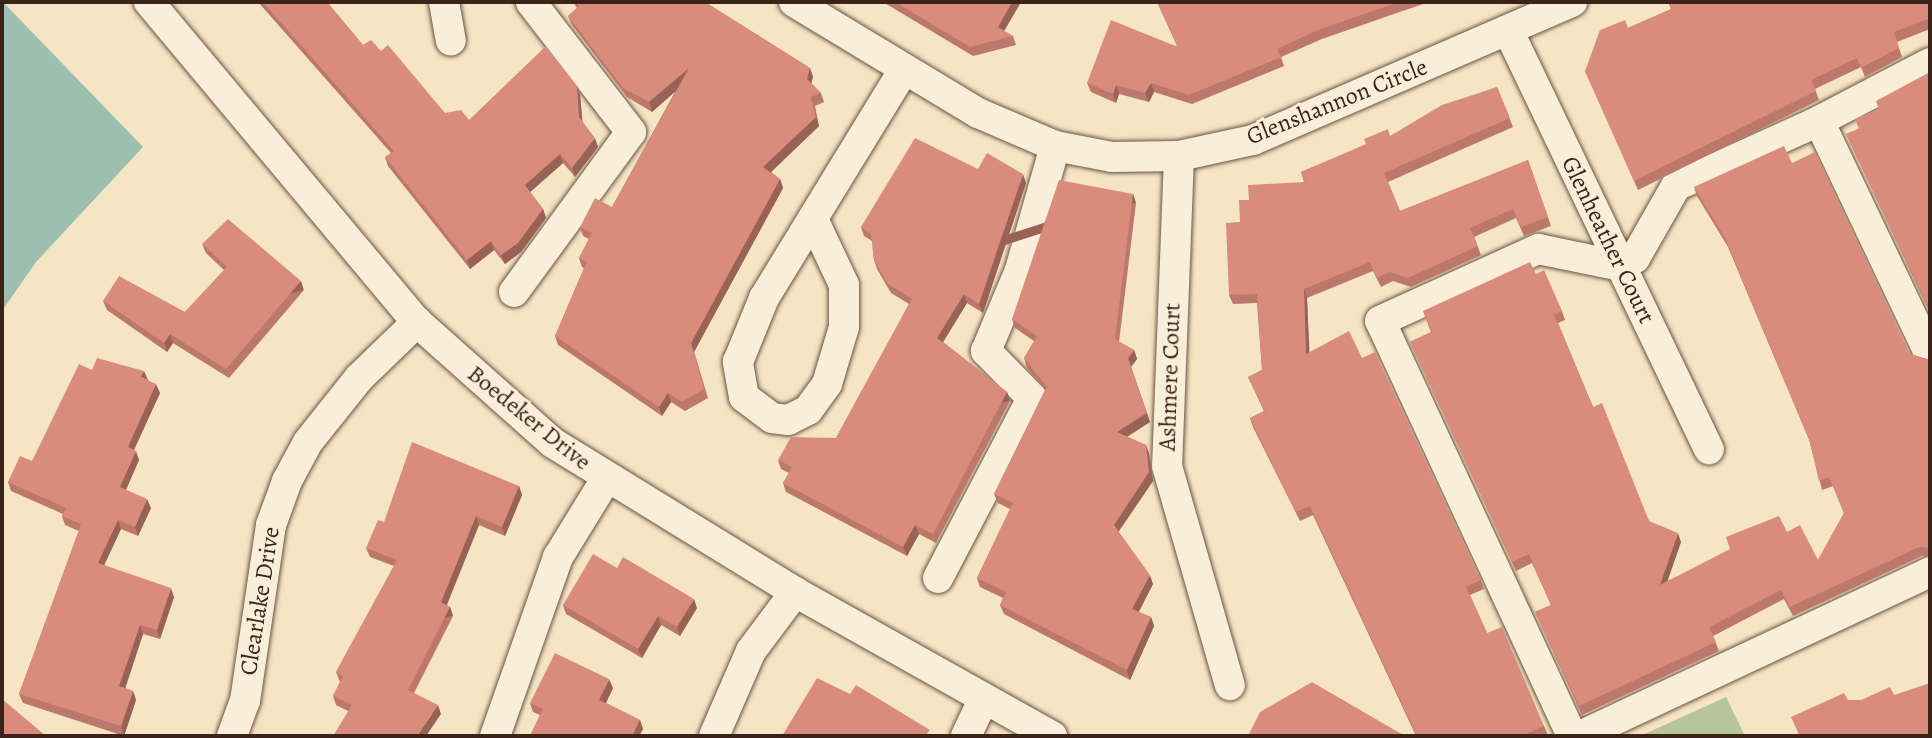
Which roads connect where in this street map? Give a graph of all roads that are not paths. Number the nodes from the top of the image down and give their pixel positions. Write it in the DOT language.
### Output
graph roads {
  1 [pos="149,2"];
  2 [pos="444,2"];
  3 [pos="531,2"];
  4 [pos="794,2"];
  5 [pos="1572,2"];
  6 [pos="1508,30"];
  7 [pos="451,40"];
  8 [pos="1930,63"];
  9 [pos="903,71"];
  10 [pos="1819,121"];
  11 [pos="1055,146"];
  12 [pos="1179,156"];
  13 [pos="813,219"];
  14 [pos="1621,266"];
  15 [pos="514,292"];
  16 [pos="417,322"];
  17 [pos="1930,355"];
  18 [pos="1709,449"];
  19 [pos="606,479"];
  20 [pos="1930,572"];
  21 [pos="938,578"];
  22 [pos="795,592"];
  23 [pos="1230,685"];
  24 [pos="984,698"];
  25 [pos="232,736"];
  26 [pos="495,736"];
  27 [pos="714,736"];
  28 [pos="966,736"];
  29 [pos="1052,736"];
  30 [pos="1572,736"];
  31 [pos="1580,736"];
  1 -- 16 [label="street, Boedeker Drive"];
  2 -- 7 [label="street"];
  3 -- 15 [label="street"];
  4 -- 9 [label="street, Glenshannon Circle"];
  5 -- 6 [label="street, Glenshannon Circle"];
  6 -- 12 [label="street, Glenshannon Circle"];
  6 -- 14 [label="street, Glenheather Court"];
  8 -- 10 [label="street"];
  9 -- 11 [label="street, Glenshannon Circle"];
  9 -- 13 [label="street"];
  10 -- 14 [label="street"];
  10 -- 17 [label="street"];
  11 -- 12 [label="street, Glenshannon Circle"];
  11 -- 21 [label="street"];
  12 -- 23 [label="street, Ashmere Court"];
  13 -- 13 [label="street"];
  14 -- 18 [label="street, Glenheather Court"];
  14 -- 30 [label="street"];
  16 -- 19 [label="street, Boedeker Drive"];
  16 -- 25 [label="street, Clearlake Drive"];
  19 -- 22 [label="street, Boedeker Drive"];
  19 -- 26 [label="street"];
  20 -- 31 [label="street"];
  22 -- 24 [label="street, Boedeker Drive"];
  22 -- 27 [label="street"];
  24 -- 28 [label="street"];
  24 -- 29 [label="street, Boedeker Drive"];
}
